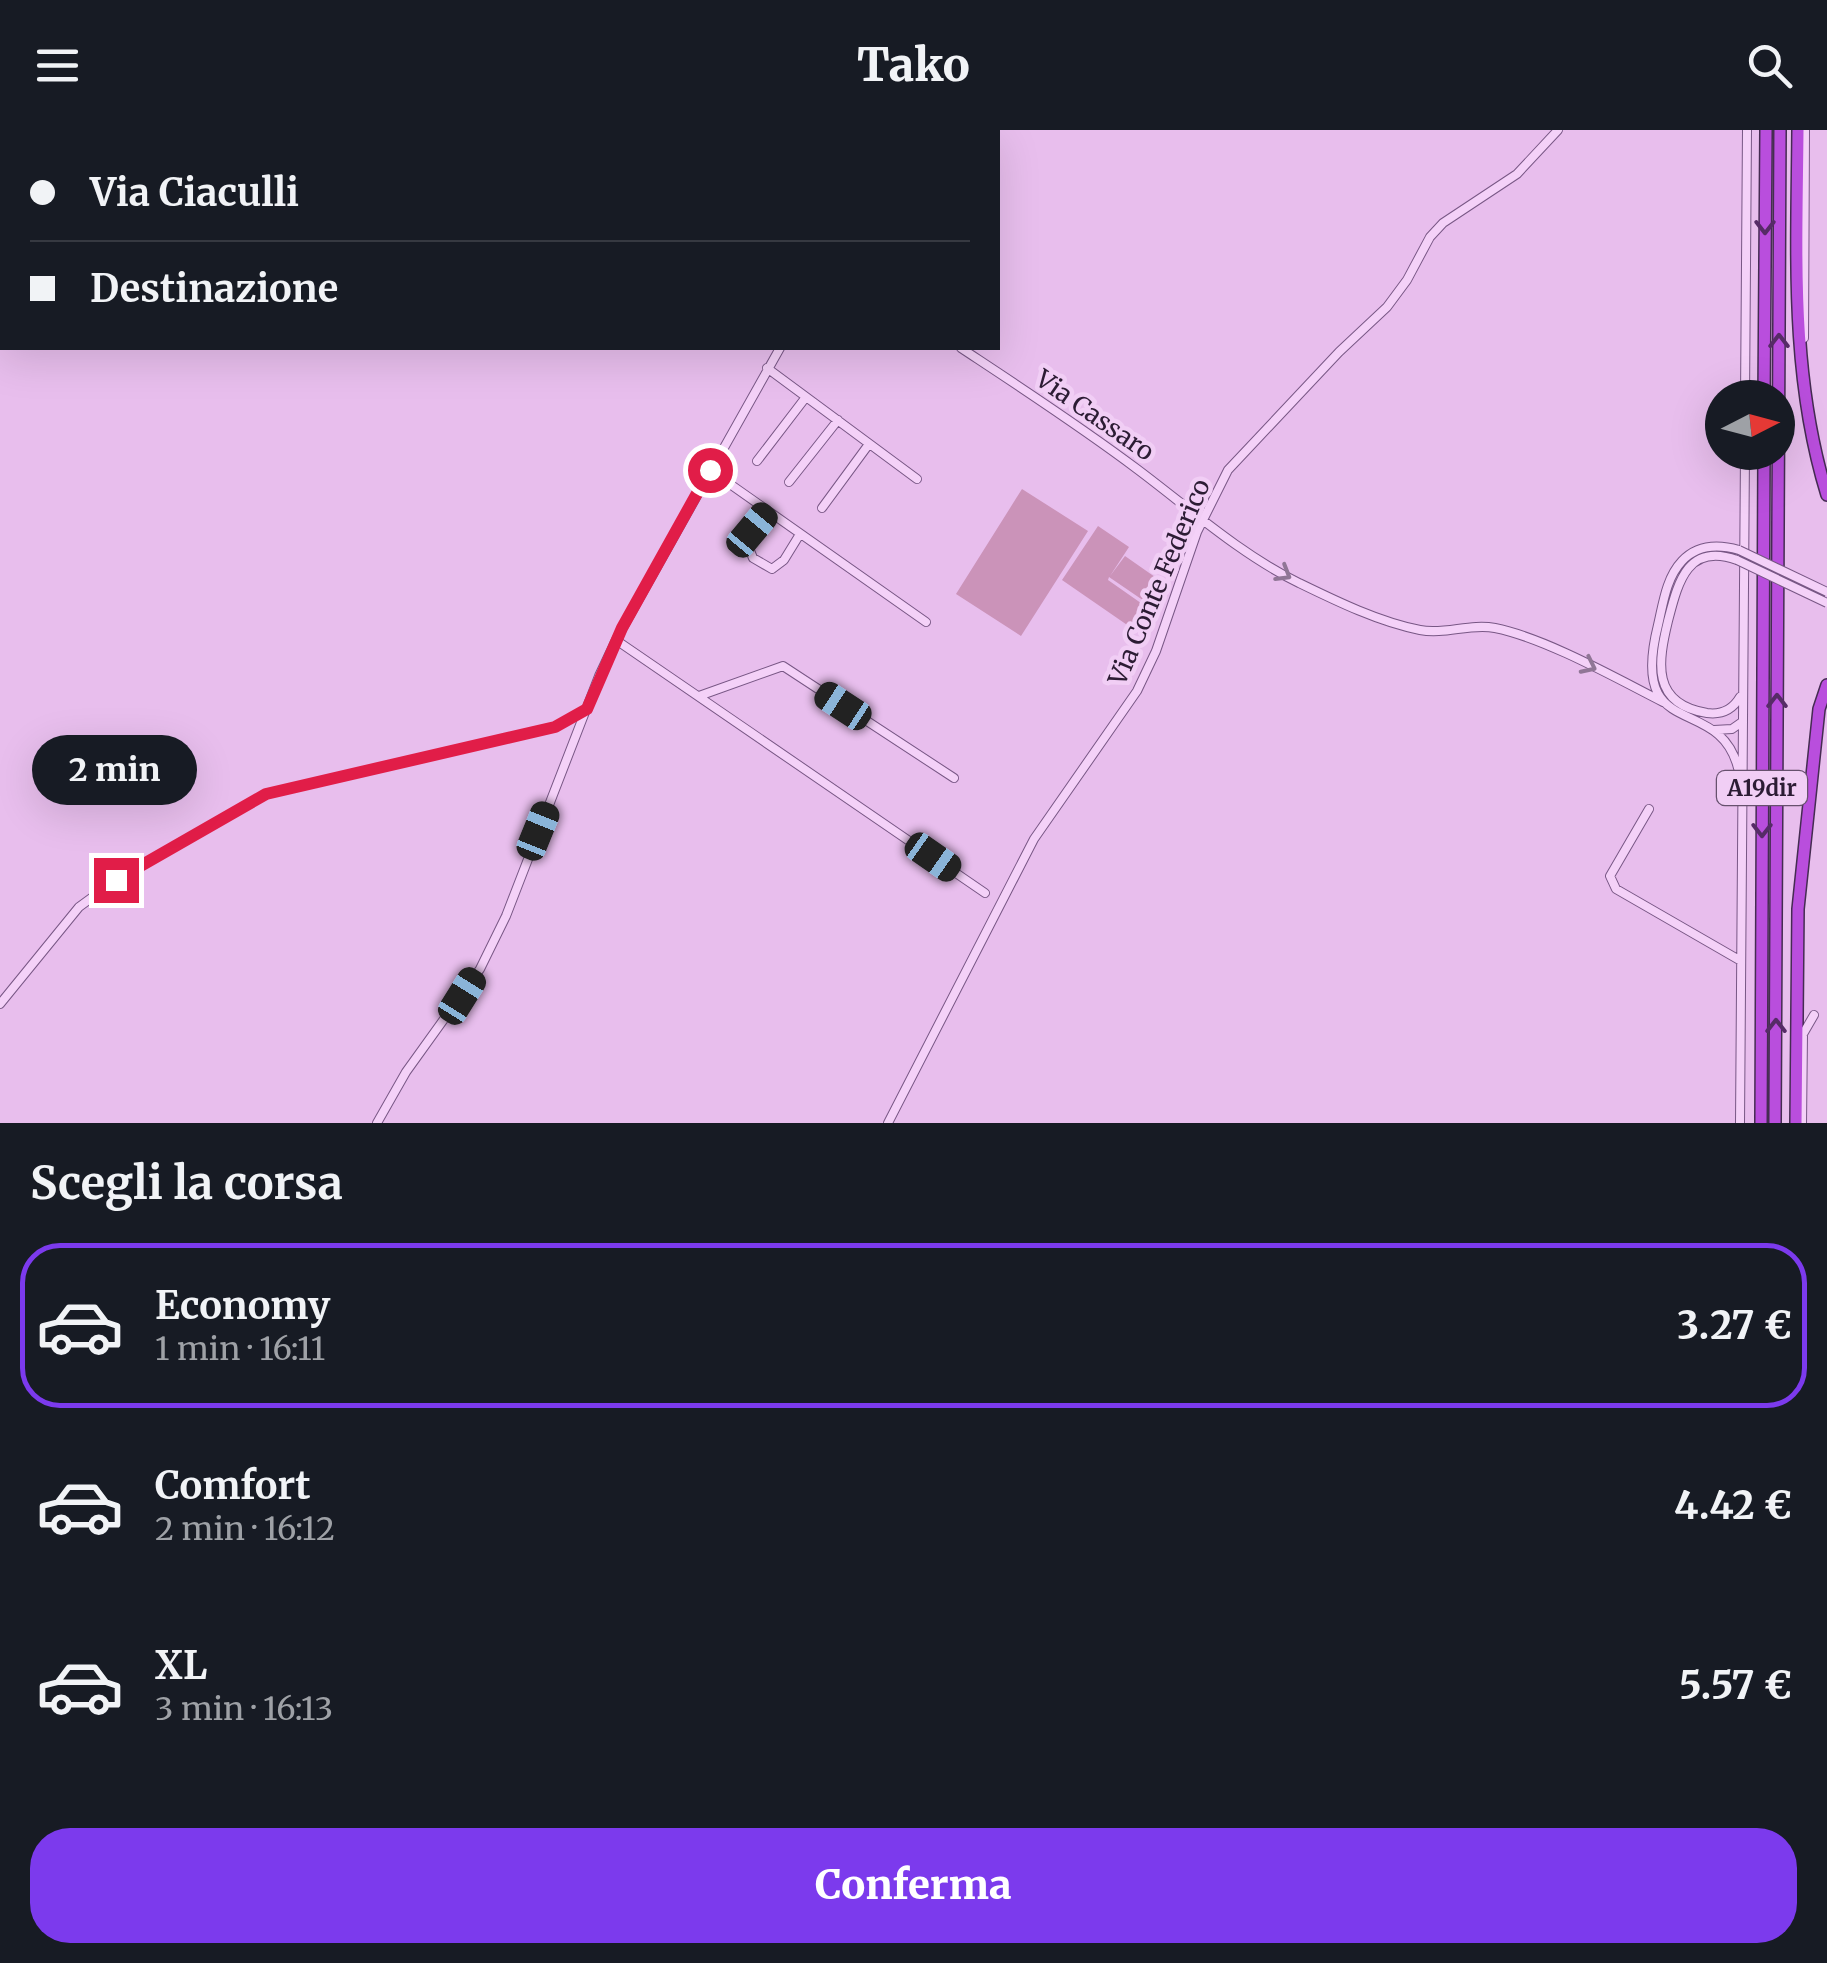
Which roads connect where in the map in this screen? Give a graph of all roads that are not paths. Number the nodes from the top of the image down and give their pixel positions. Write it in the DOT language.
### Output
graph roads {
  1 [pos="1558,130"];
  2 [pos="1748,130"];
  3 [pos="1766,130"];
  4 [pos="1780,130"];
  5 [pos="1802,130"];
  6 [pos="779,350"];
  7 [pos="964,350"];
  8 [pos="767,368"];
  9 [pos="1745,380"];
  10 [pos="1764,380"];
  11 [pos="806,397"];
  12 [pos="838,420"];
  13 [pos="870,444"];
  14 [pos="758,461"];
  15 [pos="710,470"];
  16 [pos="1745,470"];
  17 [pos="1764,470"];
  18 [pos="917,479"];
  19 [pos="789,482"];
  20 [pos="1827,495"];
  21 [pos="822,508"];
  22 [pos="767,511"];
  23 [pos="1203,520"];
  24 [pos="800,534"];
  25 [pos="1738,555"];
  26 [pos="1827,592"];
  27 [pos="1827,603"];
  28 [pos="926,622"];
  29 [pos="616,640"];
  30 [pos="1827,685"];
  31 [pos="1742,693"];
  32 [pos="699,696"];
  33 [pos="1662,702"];
  34 [pos="587,709"];
  35 [pos="1742,722"];
  36 [pos="1714,730"];
  37 [pos="954,778"];
  38 [pos="1742,782"];
  39 [pos="1650,809"];
  40 [pos="985,893"];
  41 [pos="1740,961"];
  42 [pos="0,1004"];
  43 [pos="1814,1015"];
  44 [pos="377,1123"];
  45 [pos="888,1123"];
  46 [pos="1740,1123"];
  47 [pos="1761,1123"];
  48 [pos="1775,1123"];
  49 [pos="1799,1123"];
  1 -- 23 [label="street, Via Conte Federico"];
  2 -- 9 [label="street"];
  3 -- 10 [label="highway, one-way"];
  48 -- 4 [label="highway, A19dir, one-way"];
  5 -- 20 [label="highway"];
  6 -- 8 [label="street"];
  7 -- 23 [label="street, Via Cassaro"];
  8 -- 11 [label="street"];
  8 -- 15 [label="street"];
  11 -- 12 [label="street"];
  11 -- 14 [label="street"];
  12 -- 13 [label="street"];
  12 -- 19 [label="street"];
  13 -- 18 [label="street"];
  13 -- 21 [label="street"];
  15 -- 22 [label="street"];
  15 -- 29 [label="street"];
  16 -- 31 [label="street"];
  17 -- 47 [label="highway, A19dir, one-way"];
  22 -- 24 [label="street"];
  22 -- 24 [label="street"];
  23 -- 33 [label="street, Via Cassaro, one-way"];
  23 -- 45 [label="street, Via Conte Federico"];
  24 -- 28 [label="street"];
  25 -- 26 [label="street, bridge"];
  25 -- 27 [label="street, bridge"];
  25 -- 31 [label="street"];
  25 -- 33 [label="street"];
  29 -- 32 [label="street"];
  29 -- 34 [label="street"];
  30 -- 49 [label="highway"];
  31 -- 35 [label="street"];
  32 -- 37 [label="street"];
  32 -- 40 [label="street"];
  33 -- 36 [label="street, Via Cassaro"];
  34 -- 42 [label="street"];
  34 -- 44 [label="street"];
  35 -- 36 [label="street"];
  35 -- 38 [label="street"];
  36 -- 38 [label="street"];
  38 -- 41 [label="street"];
  39 -- 41 [label="street"];
  41 -- 46 [label="street"];
  43 -- 49 [label="street"];
}
